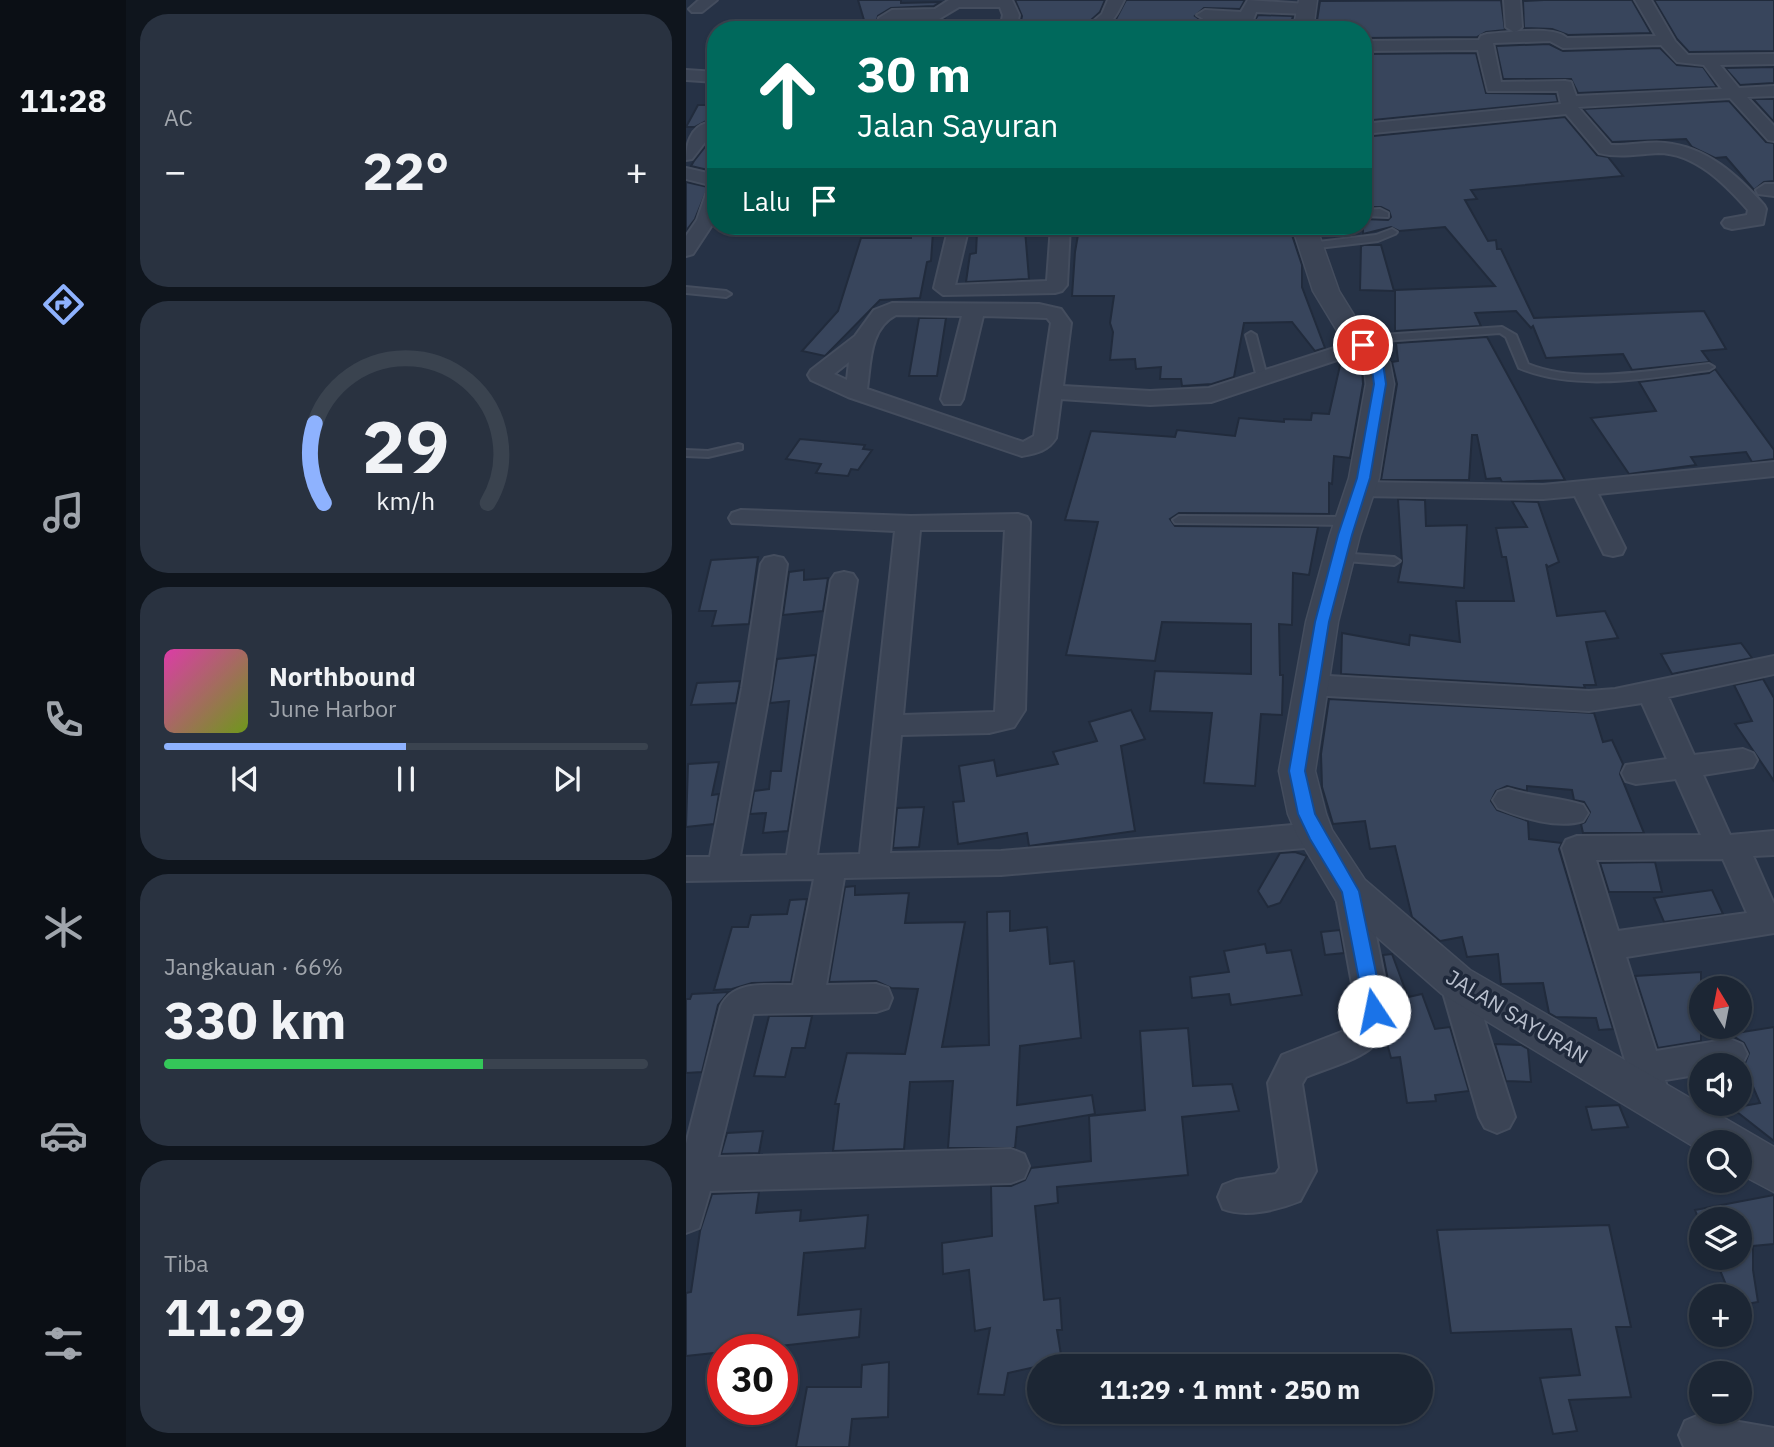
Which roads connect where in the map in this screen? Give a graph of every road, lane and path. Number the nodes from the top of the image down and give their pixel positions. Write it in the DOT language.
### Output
graph roads {
  1 [pos="1116,0"];
  2 [pos="1512,0"];
  3 [pos="1643,0"];
  4 [pos="1004,1"];
  5 [pos="1255,4"];
  6 [pos="1307,4"];
  7 [pos="1205,15"];
  8 [pos="887,21"];
  9 [pos="1010,21"];
  10 [pos="1102,21"];
  11 [pos="1514,27"];
  12 [pos="1668,40"];
  13 [pos="1485,45"];
  14 [pos="1372,46"];
  15 [pos="1774,59"];
  16 [pos="1707,60"];
  17 [pos="686,75"];
  18 [pos="707,76"];
  19 [pos="1494,87"];
  20 [pos="1774,91"];
  21 [pos="1734,93"];
  22 [pos="1569,104"];
  23 [pos="1372,111"];
  24 [pos="707,128"];
  25 [pos="1372,128"];
  26 [pos="1774,136"];
  27 [pos="686,155"];
  28 [pos="686,173"];
  29 [pos="707,180"];
  30 [pos="707,184"];
  31 [pos="686,186"];
  32 [pos="1372,212"];
  33 [pos="1385,215"];
  34 [pos="1732,223"];
  35 [pos="707,224"];
  36 [pos="1392,232"];
  37 [pos="957,235"];
  38 [pos="1060,235"];
  39 [pos="1307,236"];
  40 [pos="689,243"];
  41 [pos="686,290"];
  42 [pos="726,294"];
  43 [pos="974,310"];
  44 [pos="1251,335"];
  45 [pos="863,340"];
  46 [pos="1363,345"];
  47 [pos="1709,368"];
  48 [pos="1262,377"];
  49 [pos="856,392"];
  50 [pos="1052,392"];
  51 [pos="952,399"];
  52 [pos="738,447"];
  53 [pos="686,453"];
  54 [pos="1774,469"];
  55 [pos="1583,488"];
  56 [pos="1355,505"];
  57 [pos="741,518"];
  58 [pos="1179,520"];
  59 [pos="911,524"];
  60 [pos="1613,548"];
  61 [pos="1339,557"];
  62 [pos="1394,561"];
  63 [pos="774,564"];
  64 [pos="844,580"];
  65 [pos="1774,666"];
  66 [pos="1311,685"];
  67 [pos="1651,691"];
  68 [pos="887,725"];
  69 [pos="1743,760"];
  70 [pos="1687,766"];
  71 [pos="1636,773"];
  72 [pos="1508,800"];
  73 [pos="1316,835"];
  74 [pos="1774,843"];
  75 [pos="1727,846"];
  76 [pos="1577,848"];
  77 [pos="874,865"];
  78 [pos="815,867"];
  79 [pos="723,868"];
  80 [pos="686,869"];
  81 [pos="1351,891"];
  82 [pos="1608,946"];
  83 [pos="1456,982"];
  84 [pos="876,998"];
  85 [pos="807,999"];
  86 [pos="1689,1068"];
  87 [pos="1649,1082"];
  88 [pos="1497,1117"];
  89 [pos="1711,1130"];
  90 [pos="1752,1157"];
  91 [pos="1011,1166"];
  92 [pos="1774,1171"];
  93 [pos="692,1175"];
  94 [pos="1236,1197"];
  95 [pos="686,1216"];
  96 [pos="1699,1435"];
  97 [pos="1771,1447"];
  1 -- 10 [label="street"];
  2 -- 11 [label="street"];
  3 -- 12 [label="street"];
  4 -- 8 [label="street"];
  4 -- 9 [label="street"];
  5 -- 6 [label="street"];
  5 -- 7 [label="street"];
  12 -- 13 [label="street"];
  12 -- 16 [label="street"];
  13 -- 14 [label="street"];
  13 -- 19 [label="street"];
  15 -- 16 [label="street"];
  16 -- 21 [label="street"];
  17 -- 18 [label="street"];
  19 -- 22 [label="street"];
  19 -- 23 [label="street"];
  20 -- 21 [label="street"];
  21 -- 22 [label="street"];
  21 -- 26 [label="street"];
  22 -- 25 [label="street"];
  22 -- 34 [label="street"];
  24 -- 27 [label="street"];
  28 -- 29 [label="street"];
  30 -- 31 [label="street"];
  32 -- 33 [label="lane"];
  35 -- 40 [label="street"];
  36 -- 39 [label="lane"];
  37 -- 38 [label="street"];
  39 -- 46 [label="street, JALAN SAYURAN"];
  41 -- 42 [label="lane"];
  43 -- 45 [label="street"];
  43 -- 50 [label="street"];
  43 -- 51 [label="street"];
  44 -- 48 [label="lane"];
  45 -- 49 [label="street"];
  45 -- 49 [label="street"];
  46 -- 47 [label="lane"];
  46 -- 48 [label="street"];
  46 -- 56 [label="street, JALAN SAYURAN"];
  48 -- 50 [label="street"];
  49 -- 50 [label="street"];
  52 -- 53 [label="lane"];
  54 -- 55 [label="street"];
  55 -- 56 [label="street"];
  55 -- 60 [label="street"];
  56 -- 58 [label="lane"];
  56 -- 61 [label="street, JALAN SAYURAN"];
  57 -- 59 [label="street"];
  59 -- 68 [label="street"];
  59 -- 68 [label="street"];
  61 -- 62 [label="lane"];
  61 -- 66 [label="street, JALAN SAYURAN"];
  63 -- 79 [label="street"];
  64 -- 78 [label="street"];
  65 -- 67 [label="street"];
  66 -- 67 [label="street"];
  66 -- 73 [label="street, JALAN SAYURAN"];
  67 -- 70 [label="street"];
  68 -- 77 [label="street"];
  69 -- 70 [label="street"];
  70 -- 71 [label="street"];
  70 -- 75 [label="street"];
  72 -- 76 [label="street"];
  73 -- 77 [label="street"];
  73 -- 81 [label="street, JALAN SAYURAN"];
  74 -- 75 [label="street"];
  75 -- 76 [label="street"];
  75 -- 82 [label="street"];
  76 -- 82 [label="street"];
  77 -- 78 [label="street"];
  78 -- 79 [label="street"];
  78 -- 85 [label="street"];
  79 -- 80 [label="street"];
  81 -- 83 [label="street, JALAN SAYURAN"];
  81 -- 94 [label="street"];
  82 -- 87 [label="street"];
  83 -- 87 [label="street, JALAN SAYURAN"];
  83 -- 88 [label="street"];
  84 -- 85 [label="street"];
  85 -- 93 [label="street"];
  86 -- 87 [label="street"];
  87 -- 89 [label="street, JALAN SAYURAN"];
  90 -- 92 [label="street"];
  91 -- 93 [label="street"];
  93 -- 95 [label="street"];
  96 -- 97 [label="street"];
}
